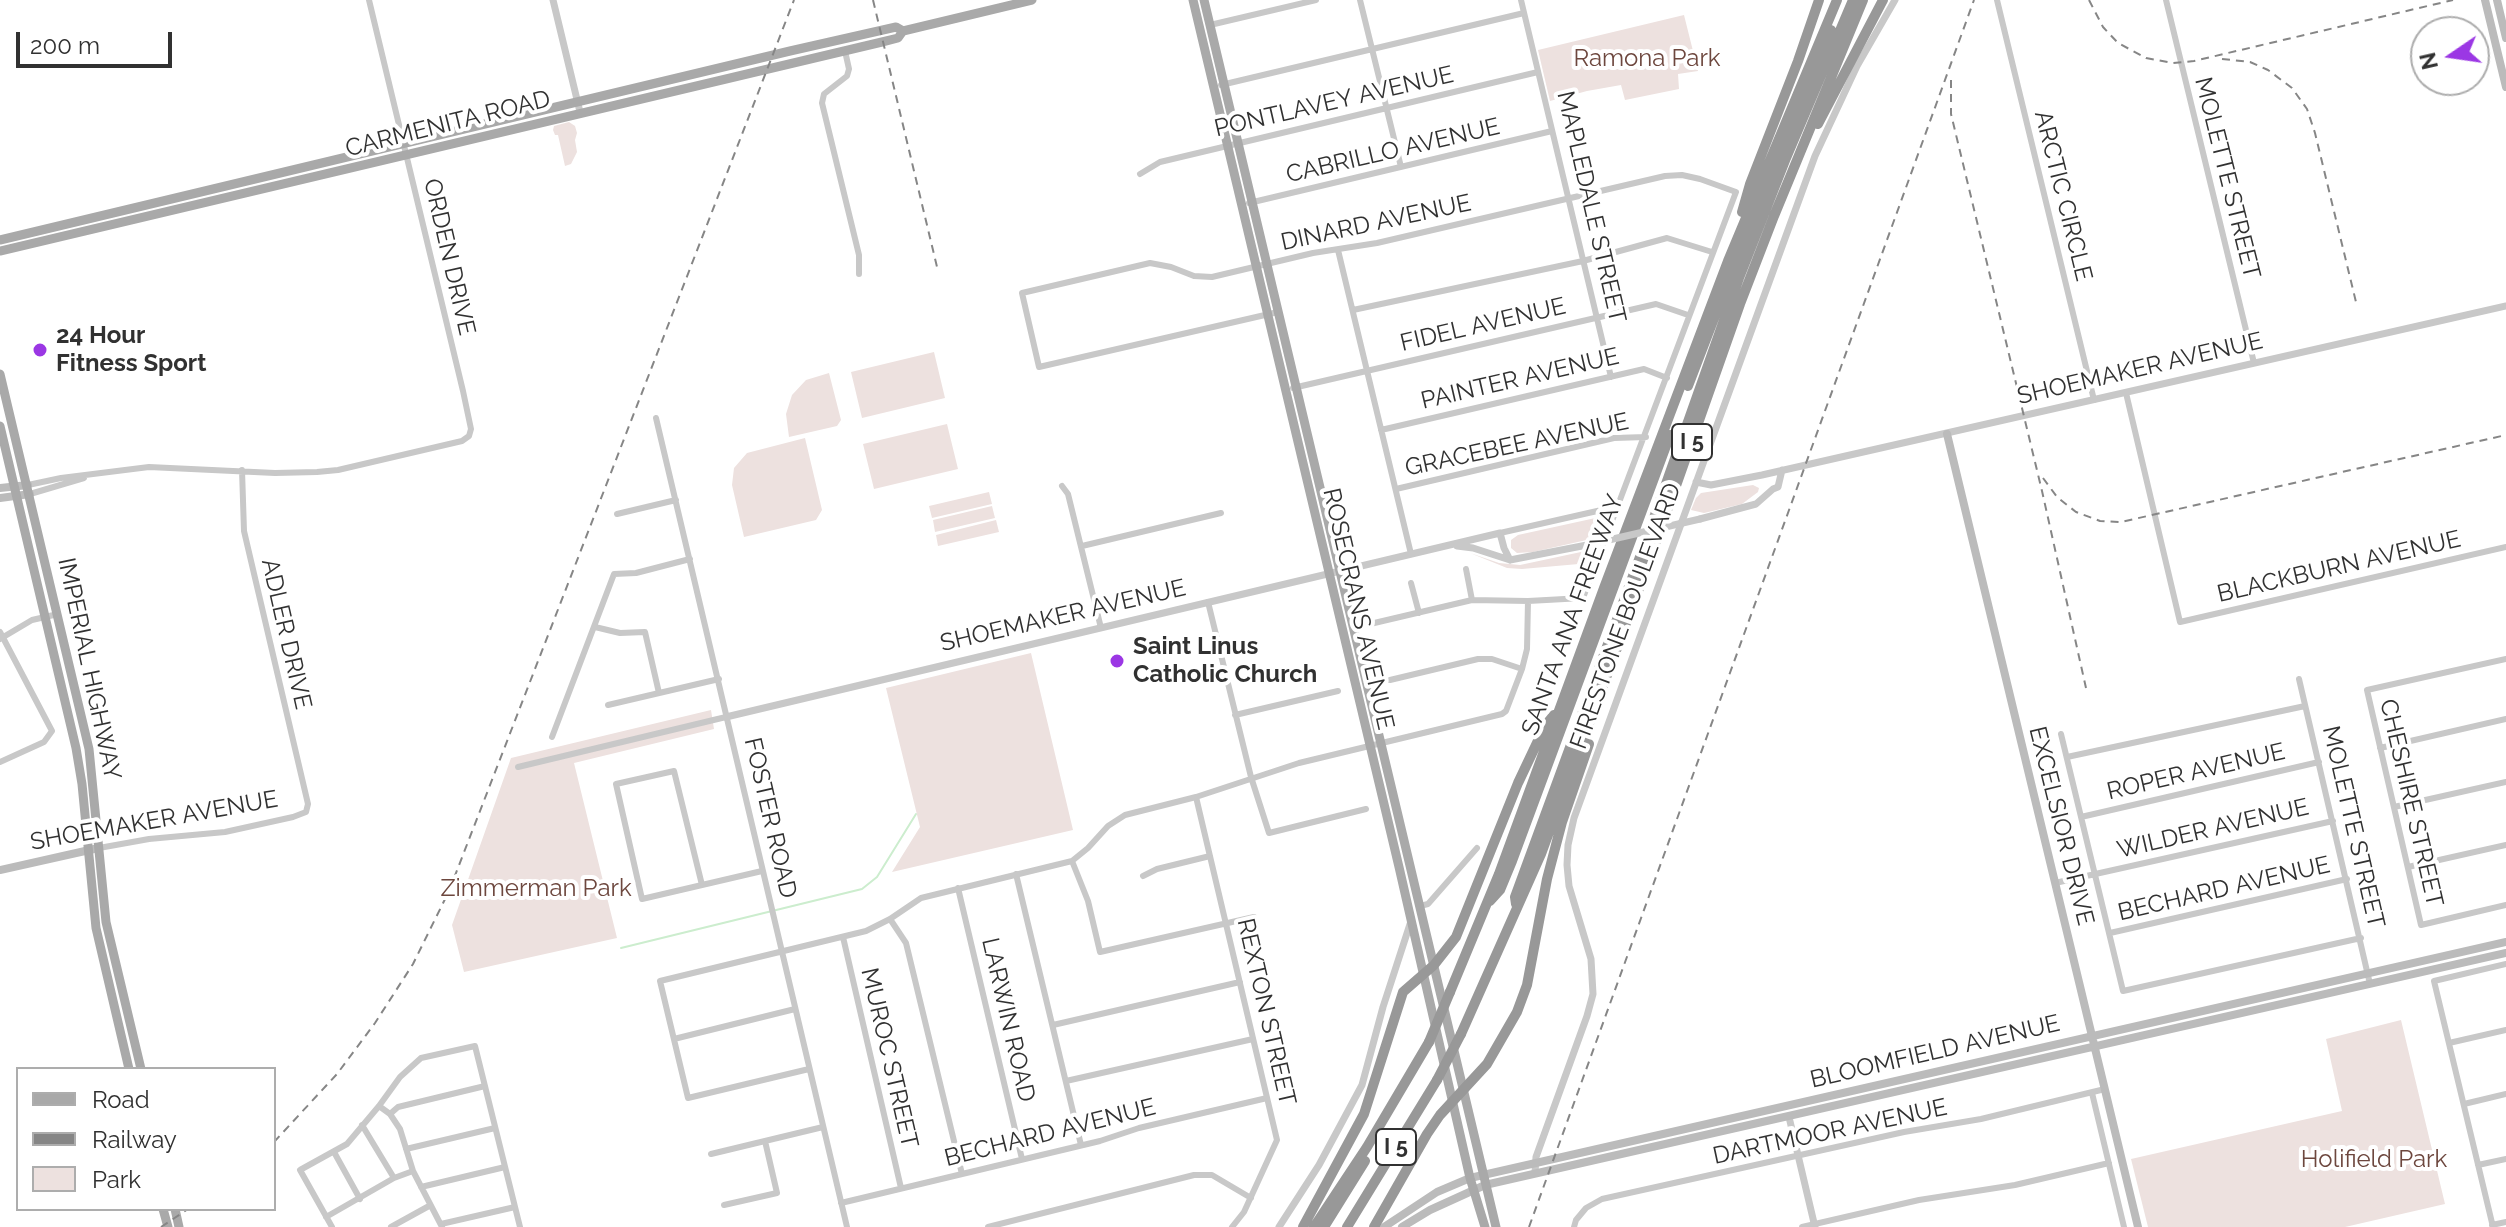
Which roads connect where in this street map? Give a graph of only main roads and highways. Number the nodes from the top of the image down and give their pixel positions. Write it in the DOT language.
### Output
graph roads {
  1 [pos="1032,0"];
  2 [pos="1193,0"];
  3 [pos="1204,0"];
  4 [pos="1819,0"];
  5 [pos="1837,0"];
  6 [pos="1844,0"];
  7 [pos="1853,0"];
  8 [pos="1863,0"];
  9 [pos="1883,0"];
  10 [pos="2485,0"];
  11 [pos="2497,0"];
  12 [pos="903,31"];
  13 [pos="2506,38"];
  14 [pos="2502,53"];
  15 [pos="1219,86"];
  16 [pos="2506,87"];
  17 [pos="579,107"];
  18 [pos="264,177"];
  19 [pos="266,188"];
  20 [pos="1774,216"];
  21 [pos="0,240"];
  22 [pos="0,251"];
  23 [pos="1728,261"];
  24 [pos="0,374"];
  25 [pos="0,426"];
  26 [pos="1947,434"];
  27 [pos="0,488"];
  28 [pos="29,490"];
  29 [pos="16,492"];
  30 [pos="0,498"];
  31 [pos="1610,668"];
  32 [pos="1560,707"];
  33 [pos="1375,743"];
  34 [pos="1393,796"];
  35 [pos="1383,799"];
  36 [pos="1399,819"];
  37 [pos="1388,822"];
  38 [pos="1400,848"];
  39 [pos="94,849"];
  40 [pos="0,870"];
  41 [pos="1486,905"];
  42 [pos="1517,910"];
  43 [pos="2506,942"];
  44 [pos="2506,953"];
  45 [pos="1434,965"];
  46 [pos="1423,976"];
  47 [pos="2094,1042"];
  48 [pos="129,1067"];
  49 [pos="141,1067"];
  50 [pos="1463,1090"];
  51 [pos="1820,1099"];
  52 [pos="1453,1101"];
  53 [pos="1796,1105"];
  54 [pos="1829,1107"];
  55 [pos="1780,1108"];
  56 [pos="1815,1110"];
  57 [pos="1789,1117"];
  58 [pos="1536,1168"];
  59 [pos="1470,1178"];
  60 [pos="1484,1180"];
  61 [pos="1474,1189"];
  62 [pos="1329,1213"];
  63 [pos="1308,1224"];
  64 [pos="1386,1226"];
  65 [pos="1324,1227"];
  66 [pos="1347,1227"];
  67 [pos="1374,1227"];
  68 [pos="1402,1227"];
  69 [pos="1485,1227"];
  70 [pos="1496,1227"];
  71 [pos="2138,1227"];
  1 -- 12 [label="main road, CARMENITA ROAD"];
  2 -- 15 [label="main road, ROSECRANS AVENUE"];
  3 -- 15 [label="main road, ROSECRANS AVENUE"];
  4 -- 23 [label="highway"];
  5 -- 23 [label="highway, SANTA ANA FREEWAY / I 5"];
  6 -- 41 [label="highway"];
  7 -- 42 [label="highway"];
  8 -- 20 [label="highway, I 5"];
  9 -- 20 [label="highway"];
  10 -- 14 [label="main road"];
  11 -- 13 [label="main road"];
  12 -- 17 [label="main road, CARMENITA ROAD"];
  12 -- 17 [label="main road, CARMENITA ROAD"];
  14 -- 16 [label="main road"];
  15 -- 33 [label="main road, ROSECRANS AVENUE"];
  17 -- 18 [label="main road, CARMENITA ROAD"];
  17 -- 19 [label="main road, CARMENITA ROAD"];
  18 -- 19 [label="main road"];
  18 -- 21 [label="main road, CARMENITA ROAD"];
  19 -- 22 [label="main road, CARMENITA ROAD"];
  20 -- 31 [label="highway, I 5"];
  23 -- 32 [label="highway, SANTA ANA FREEWAY / I 5"];
  24 -- 28 [label="main road, IMPERIAL HIGHWAY"];
  25 -- 29 [label="main road, IMPERIAL HIGHWAY"];
  26 -- 47 [label="main road, EXCELSIOR DRIVE"];
  27 -- 29 [label="main road"];
  28 -- 29 [label="main road"];
  28 -- 39 [label="main road, IMPERIAL HIGHWAY"];
  29 -- 30 [label="main road"];
  29 -- 39 [label="main road, IMPERIAL HIGHWAY"];
  31 -- 42 [label="highway, I 5"];
  31 -- 50 [label="highway"];
  32 -- 41 [label="highway, SANTA ANA FREEWAY / I 5"];
  32 -- 45 [label="highway"];
  33 -- 34 [label="main road, ROSECRANS AVENUE"];
  33 -- 35 [label="main road, ROSECRANS AVENUE"];
  34 -- 35 [label="main road"];
  34 -- 36 [label="main road, ROSECRANS AVENUE"];
  35 -- 37 [label="main road, ROSECRANS AVENUE"];
  36 -- 37 [label="main road"];
  36 -- 38 [label="main road, ROSECRANS AVENUE"];
  37 -- 38 [label="main road, ROSECRANS AVENUE"];
  38 -- 45 [label="main road, ROSECRANS AVENUE"];
  38 -- 46 [label="main road, ROSECRANS AVENUE"];
  39 -- 40 [label="main road, SHOEMAKER AVENUE"];
  39 -- 48 [label="main road, IMPERIAL HIGHWAY"];
  39 -- 49 [label="main road, IMPERIAL HIGHWAY"];
  41 -- 62 [label="highway, SANTA ANA FREEWAY / I 5, bridge"];
  42 -- 66 [label="highway, I 5, bridge"];
  43 -- 47 [label="main road, BLOOMFIELD AVENUE"];
  44 -- 47 [label="main road, BLOOMFIELD AVENUE"];
  45 -- 46 [label="highway"];
  45 -- 50 [label="main road, ROSECRANS AVENUE"];
  46 -- 52 [label="main road, ROSECRANS AVENUE"];
  46 -- 63 [label="highway"];
  47 -- 51 [label="main road, BLOOMFIELD AVENUE"];
  47 -- 54 [label="main road, BLOOMFIELD AVENUE"];
  47 -- 71 [label="main road, EXCELSIOR DRIVE"];
  50 -- 52 [label="highway"];
  50 -- 60 [label="main road, ROSECRANS AVENUE"];
  51 -- 53 [label="main road, BLOOMFIELD AVENUE"];
  51 -- 54 [label="main road"];
  51 -- 56 [label="main road"];
  52 -- 59 [label="main road, ROSECRANS AVENUE"];
  52 -- 67 [label="highway"];
  53 -- 55 [label="main road, BLOOMFIELD AVENUE"];
  53 -- 57 [label="main road"];
  54 -- 56 [label="main road, BLOOMFIELD AVENUE"];
  55 -- 57 [label="main road"];
  55 -- 58 [label="main road, BLOOMFIELD AVENUE"];
  56 -- 57 [label="main road, BLOOMFIELD AVENUE"];
  57 -- 58 [label="main road, BLOOMFIELD AVENUE"];
  58 -- 60 [label="main road, BLOOMFIELD AVENUE"];
  59 -- 60 [label="main road, BLOOMFIELD AVENUE"];
  59 -- 61 [label="main road, ROSECRANS AVENUE"];
  59 -- 64 [label="main road, BLOOMFIELD AVENUE"];
  60 -- 61 [label="main road, BLOOMFIELD AVENUE"];
  60 -- 70 [label="main road, ROSECRANS AVENUE"];
  61 -- 68 [label="main road, BLOOMFIELD AVENUE"];
  61 -- 69 [label="main road, ROSECRANS AVENUE"];
  62 -- 63 [label="highway"];
  62 -- 65 [label="highway"];
}
